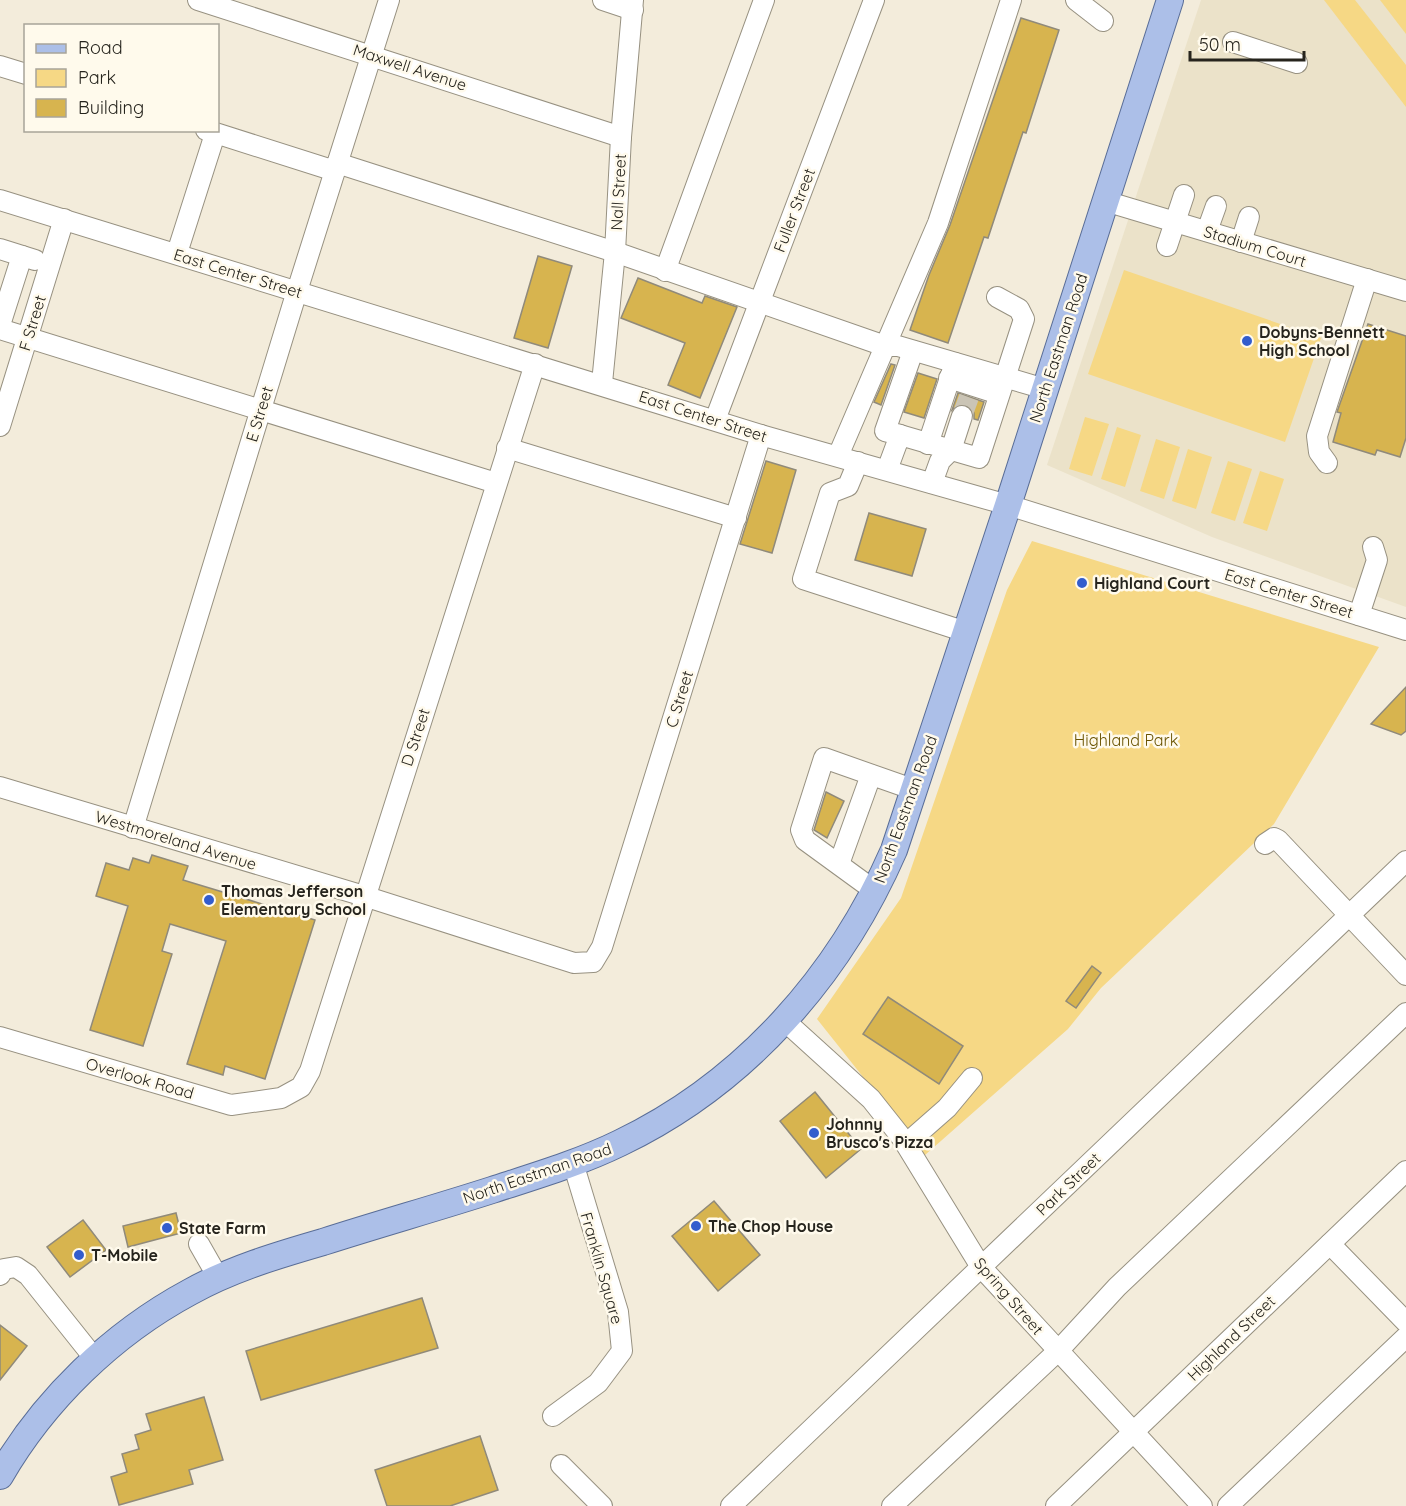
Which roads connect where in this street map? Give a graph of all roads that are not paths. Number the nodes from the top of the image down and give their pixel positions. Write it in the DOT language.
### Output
graph roads {
  1 [pos="198,0"];
  2 [pos="389,0"];
  3 [pos="603,0"];
  4 [pos="764,0"];
  5 [pos="874,0"];
  6 [pos="1011,0"];
  7 [pos="1076,0"];
  8 [pos="1170,0"];
  9 [pos="633,5"];
  10 [pos="1103,21"];
  11 [pos="1233,42"];
  12 [pos="372,55"];
  13 [pos="1297,63"];
  14 [pos="0,66"];
  15 [pos="24,73"];
  16 [pos="211,132"];
  17 [pos="621,137"];
  18 [pos="336,167"];
  19 [pos="1184,195"];
  20 [pos="1105,201"];
  21 [pos="1,202"];
  22 [pos="1216,206"];
  23 [pos="1249,217"];
  24 [pos="64,219"];
  25 [pos="1175,222"];
  26 [pos="1207,231"];
  27 [pos="1241,242"];
  28 [pos="1167,246"];
  29 [pos="0,249"];
  30 [pos="615,252"];
  31 [pos="177,254"];
  32 [pos="22,256"];
  33 [pos="50,265"];
  34 [pos="665,271"];
  35 [pos="1367,279"];
  36 [pos="297,291"];
  37 [pos="1406,291"];
  38 [pos="997,297"];
  39 [pos="759,302"];
  40 [pos="0,324"];
  41 [pos="0,329"];
  42 [pos="27,338"];
  43 [pos="885,346"];
  44 [pos="913,351"];
  45 [pos="535,364"];
  46 [pos="952,371"];
  47 [pos="602,384"];
  48 [pos="987,389"];
  49 [pos="1045,389"];
  50 [pos="261,409"];
  51 [pos="962,416"];
  52 [pos="715,420"];
  53 [pos="0,426"];
  54 [pos="761,435"];
  55 [pos="900,435"];
  56 [pos="928,444"];
  57 [pos="507,448"];
  58 [pos="960,453"];
  59 [pos="838,456"];
  60 [pos="858,462"];
  61 [pos="1327,463"];
  62 [pos="887,470"];
  63 [pos="496,483"];
  64 [pos="932,483"];
  65 [pos="1008,505"];
  66 [pos="735,518"];
  67 [pos="1373,547"];
  68 [pos="1359,615"];
  69 [pos="1406,630"];
  70 [pos="966,632"];
  71 [pos="871,775"];
  72 [pos="0,787"];
  73 [pos="915,790"];
  74 [pos="133,828"];
  75 [pos="1265,843"];
  76 [pos="1406,861"];
  77 [pos="839,864"];
  78 [pos="875,891"];
  79 [pos="364,896"];
  80 [pos="1349,915"];
  81 [pos="593,962"];
  82 [pos="1406,975"];
  83 [pos="1406,1013"];
  84 [pos="785,1021"];
  85 [pos="0,1037"];
  86 [pos="972,1078"];
  87 [pos="281,1098"];
  88 [pos="906,1144"];
  89 [pos="573,1163"];
  90 [pos="1406,1171"];
  91 [pos="199,1244"];
  92 [pos="1330,1244"];
  93 [pos="981,1267"];
  94 [pos="0,1275"];
  95 [pos="219,1279"];
  96 [pos="1406,1322"];
  97 [pos="1406,1337"];
  98 [pos="1058,1351"];
  99 [pos="95,1359"];
  100 [pos="553,1416"];
  101 [pos="1132,1432"];
  102 [pos="4,1462"];
  103 [pos="561,1465"];
  104 [pos="602,1506"];
  105 [pos="730,1506"];
  106 [pos="892,1506"];
  107 [pos="1056,1506"];
  108 [pos="1202,1506"];
  109 [pos="1228,1506"];
  1 -- 12 [label="street, Maxwell Avenue"];
  2 -- 12 [label="street, E Street"];
  3 -- 9 [label="street"];
  4 -- 34 [label="street"];
  5 -- 39 [label="street, Fuller Street"];
  6 -- 43 [label="street"];
  7 -- 10 [label="street"];
  8 -- 20 [label="main road, North Eastman Road"];
  9 -- 17 [label="street, Nall Street"];
  11 -- 13 [label="street"];
  12 -- 17 [label="street, Maxwell Avenue"];
  12 -- 18 [label="street, E Street"];
  14 -- 15 [label="street"];
  16 -- 18 [label="street"];
  16 -- 31 [label="street"];
  17 -- 30 [label="street, Nall Street"];
  18 -- 30 [label="street"];
  18 -- 36 [label="street, E Street"];
  19 -- 25 [label="street"];
  20 -- 25 [label="street, Stadium Court"];
  20 -- 49 [label="main road, North Eastman Road"];
  21 -- 24 [label="street, East Center Street"];
  22 -- 26 [label="street"];
  23 -- 27 [label="street"];
  24 -- 31 [label="street, East Center Street"];
  24 -- 33 [label="street, F Street"];
  25 -- 26 [label="street, Stadium Court"];
  25 -- 28 [label="street"];
  26 -- 27 [label="street, Stadium Court"];
  27 -- 35 [label="street, Stadium Court"];
  29 -- 32 [label="street"];
  30 -- 34 [label="street"];
  30 -- 47 [label="street, Nall Street"];
  31 -- 36 [label="street, East Center Street"];
  32 -- 33 [label="street"];
  32 -- 40 [label="street"];
  33 -- 42 [label="street, F Street"];
  34 -- 39 [label="street"];
  35 -- 37 [label="street, Stadium Court"];
  35 -- 61 [label="street"];
  36 -- 45 [label="street, East Center Street"];
  36 -- 50 [label="street, E Street"];
  38 -- 48 [label="street"];
  39 -- 43 [label="street"];
  39 -- 52 [label="street, Fuller Street"];
  41 -- 42 [label="street"];
  42 -- 50 [label="street"];
  42 -- 53 [label="street, F Street"];
  43 -- 44 [label="street"];
  43 -- 59 [label="street"];
  44 -- 46 [label="street"];
  44 -- 55 [label="street"];
  45 -- 47 [label="street, East Center Street"];
  45 -- 57 [label="street, D Street"];
  46 -- 48 [label="street"];
  46 -- 48 [label="street"];
  46 -- 56 [label="street"];
  47 -- 52 [label="street, East Center Street"];
  48 -- 49 [label="street"];
  48 -- 58 [label="street"];
  49 -- 65 [label="main road, North Eastman Road"];
  50 -- 63 [label="street"];
  50 -- 74 [label="street, E Street"];
  51 -- 58 [label="street"];
  52 -- 54 [label="street, East Center Street"];
  54 -- 59 [label="street, East Center Street"];
  54 -- 66 [label="street, C Street"];
  55 -- 56 [label="street"];
  55 -- 62 [label="street"];
  56 -- 58 [label="street"];
  57 -- 63 [label="street, D Street"];
  57 -- 66 [label="street"];
  58 -- 64 [label="street"];
  59 -- 60 [label="street, East Center Street"];
  60 -- 62 [label="street, East Center Street"];
  60 -- 70 [label="street"];
  62 -- 64 [label="street, East Center Street"];
  63 -- 79 [label="street, D Street"];
  64 -- 65 [label="street, East Center Street"];
  65 -- 68 [label="street, East Center Street"];
  65 -- 70 [label="main road, North Eastman Road"];
  66 -- 81 [label="street, C Street"];
  67 -- 68 [label="street"];
  68 -- 69 [label="street, East Center Street"];
  70 -- 73 [label="main road, North Eastman Road"];
  71 -- 73 [label="street"];
  71 -- 77 [label="street"];
  71 -- 77 [label="street"];
  72 -- 74 [label="street, Westmoreland Avenue"];
  73 -- 78 [label="main road, North Eastman Road"];
  74 -- 79 [label="street, Westmoreland Avenue"];
  75 -- 80 [label="street"];
  76 -- 80 [label="street, Park Street"];
  77 -- 78 [label="street"];
  78 -- 84 [label="main road, North Eastman Road"];
  79 -- 81 [label="street, Westmoreland Avenue"];
  79 -- 87 [label="street, D Street"];
  80 -- 82 [label="street"];
  80 -- 93 [label="street, Park Street"];
  83 -- 98 [label="street"];
  84 -- 88 [label="street, Spring Street"];
  84 -- 89 [label="main road, North Eastman Road"];
  85 -- 87 [label="street, Overlook Road"];
  86 -- 88 [label="street"];
  88 -- 93 [label="street, Spring Street"];
  89 -- 95 [label="main road, North Eastman Road"];
  89 -- 100 [label="street, Franklin Square"];
  90 -- 92 [label="street, Highland Street"];
  91 -- 95 [label="street"];
  92 -- 96 [label="street"];
  92 -- 101 [label="street, Highland Street"];
  93 -- 98 [label="street, Spring Street"];
  93 -- 105 [label="street, Park Street"];
  94 -- 99 [label="street"];
  95 -- 99 [label="main road, North Eastman Road"];
  97 -- 109 [label="street"];
  98 -- 101 [label="street, Spring Street"];
  98 -- 106 [label="street"];
  99 -- 102 [label="main road, North Eastman Road"];
  101 -- 107 [label="street, Highland Street"];
  101 -- 108 [label="street, Spring Street"];
  103 -- 104 [label="street"];
}
